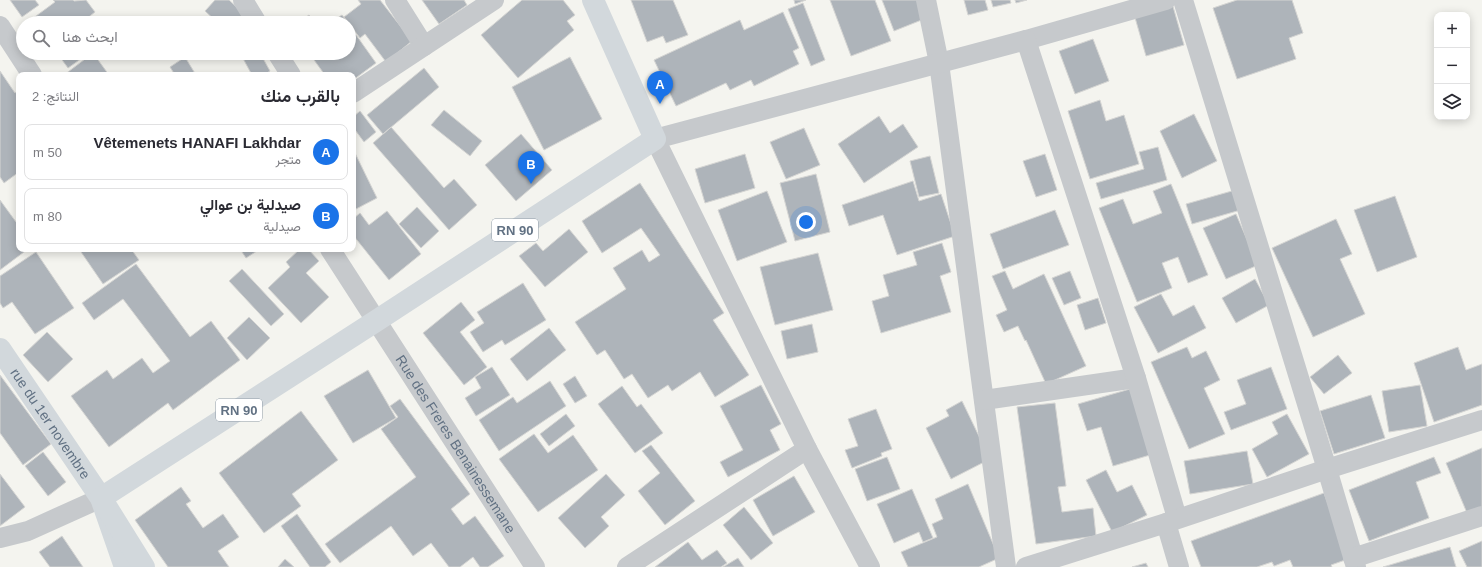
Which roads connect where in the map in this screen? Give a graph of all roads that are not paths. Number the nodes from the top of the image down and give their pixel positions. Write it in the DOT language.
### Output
graph roads {
  1 [pos="242,0"];
  2 [pos="395,0"];
  3 [pos="494,0"];
  4 [pos="593,0"];
  5 [pos="926,0"];
  6 [pos="1166,0"];
  7 [pos="1183,0"];
  8 [pos="252,16"];
  9 [pos="0,26"];
  10 [pos="1026,40"];
  11 [pos="424,46"];
  12 [pos="16,50"];
  13 [pos="22,60"];
  14 [pos="281,60"];
  15 [pos="939,63"];
  16 [pos="30,72"];
  17 [pos="289,72"];
  18 [pos="356,91"];
  19 [pos="655,139"];
  20 [pos="332,252"];
  21 [pos="376,321"];
  22 [pos="0,349"];
  23 [pos="1136,378"];
  24 [pos="984,400"];
  25 [pos="1482,420"];
  26 [pos="807,449"];
  27 [pos="1327,469"];
  28 [pos="101,498"];
  29 [pos="1482,516"];
  30 [pos="1172,521"];
  31 [pos="0,538"];
  32 [pos="1354,562"];
  33 [pos="124,567"];
  34 [pos="144,567"];
  35 [pos="535,567"];
  36 [pos="627,567"];
  37 [pos="870,567"];
  38 [pos="1006,567"];
  39 [pos="1026,567"];
  40 [pos="1179,567"];
  1 -- 8 [label="street"];
  2 -- 11 [label="street"];
  3 -- 11 [label="street"];
  4 -- 19 [label="main road"];
  5 -- 15 [label="street"];
  6 -- 10 [label="street"];
  7 -- 27 [label="street"];
  9 -- 12 [label="street"];
  10 -- 15 [label="street"];
  10 -- 23 [label="street"];
  11 -- 18 [label="street"];
  13 -- 16 [label="street"];
  14 -- 17 [label="street"];
  15 -- 19 [label="street"];
  15 -- 24 [label="street"];
  19 -- 21 [label="main road, RN 90"];
  19 -- 26 [label="street"];
  20 -- 21 [label="street, Rue des Freres Benainessemane"];
  21 -- 28 [label="main road, RN 90"];
  21 -- 35 [label="street, Rue des Freres Benainessemane"];
  22 -- 28 [label="main road, rue du 1er novembre"];
  23 -- 24 [label="street"];
  23 -- 30 [label="street"];
  24 -- 38 [label="street"];
  25 -- 27 [label="street"];
  26 -- 36 [label="street"];
  26 -- 37 [label="street"];
  27 -- 30 [label="street"];
  27 -- 32 [label="street"];
  28 -- 31 [label="street"];
  28 -- 33 [label="main road"];
  28 -- 34 [label="main road"];
  29 -- 32 [label="street"];
  30 -- 39 [label="street"];
  30 -- 40 [label="street"];
}
